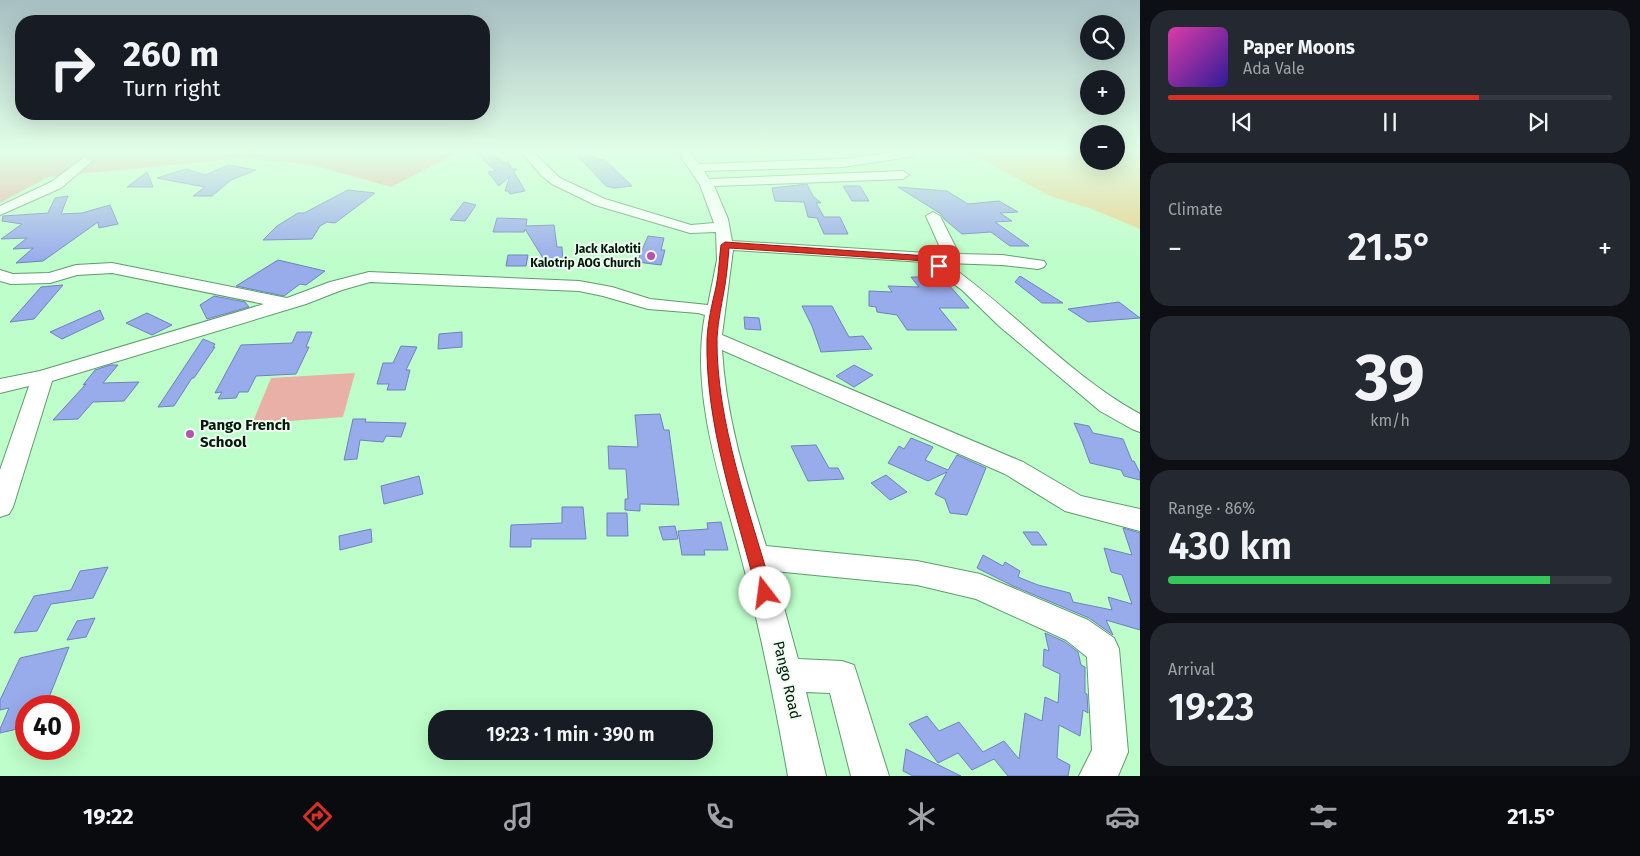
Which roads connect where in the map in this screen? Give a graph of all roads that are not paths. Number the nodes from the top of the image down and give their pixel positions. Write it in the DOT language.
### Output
graph roads {
  1 [pos="49,188"];
  2 [pos="572,188"];
  3 [pos="705,188"];
  4 [pos="0,210"];
  5 [pos="933,216"];
  6 [pos="723,236"];
  7 [pos="928,258"];
  8 [pos="953,258"];
  9 [pos="1038,264"];
  10 [pos="0,275"];
  11 [pos="287,303"];
  12 [pos="714,312"];
  13 [pos="712,338"];
  14 [pos="43,377"];
  15 [pos="0,386"];
  16 [pos="1140,424"];
  17 [pos="0,507"];
  18 [pos="1140,520"];
  19 [pos="756,557"];
  20 [pos="787,675"];
  21 [pos="807,776"];
  22 [pos="870,776"];
  23 [pos="1098,776"];
  1 -- 4 [label="street"];
  2 -- 6 [label="street"];
  3 -- 6 [label="street, Pango Road"];
  5 -- 8 [label="street"];
  6 -- 7 [label="street"];
  6 -- 12 [label="street, Pango Road"];
  7 -- 8 [label="street"];
  7 -- 16 [label="street"];
  8 -- 9 [label="street"];
  10 -- 11 [label="street"];
  11 -- 12 [label="street"];
  11 -- 14 [label="street"];
  12 -- 13 [label="street, Pango Road"];
  13 -- 18 [label="street"];
  13 -- 19 [label="street, Pango Road"];
  14 -- 15 [label="street"];
  14 -- 17 [label="street"];
  19 -- 20 [label="street, Pango Road"];
  19 -- 23 [label="street"];
  20 -- 21 [label="street, Pango Road"];
  20 -- 22 [label="street"];
}
